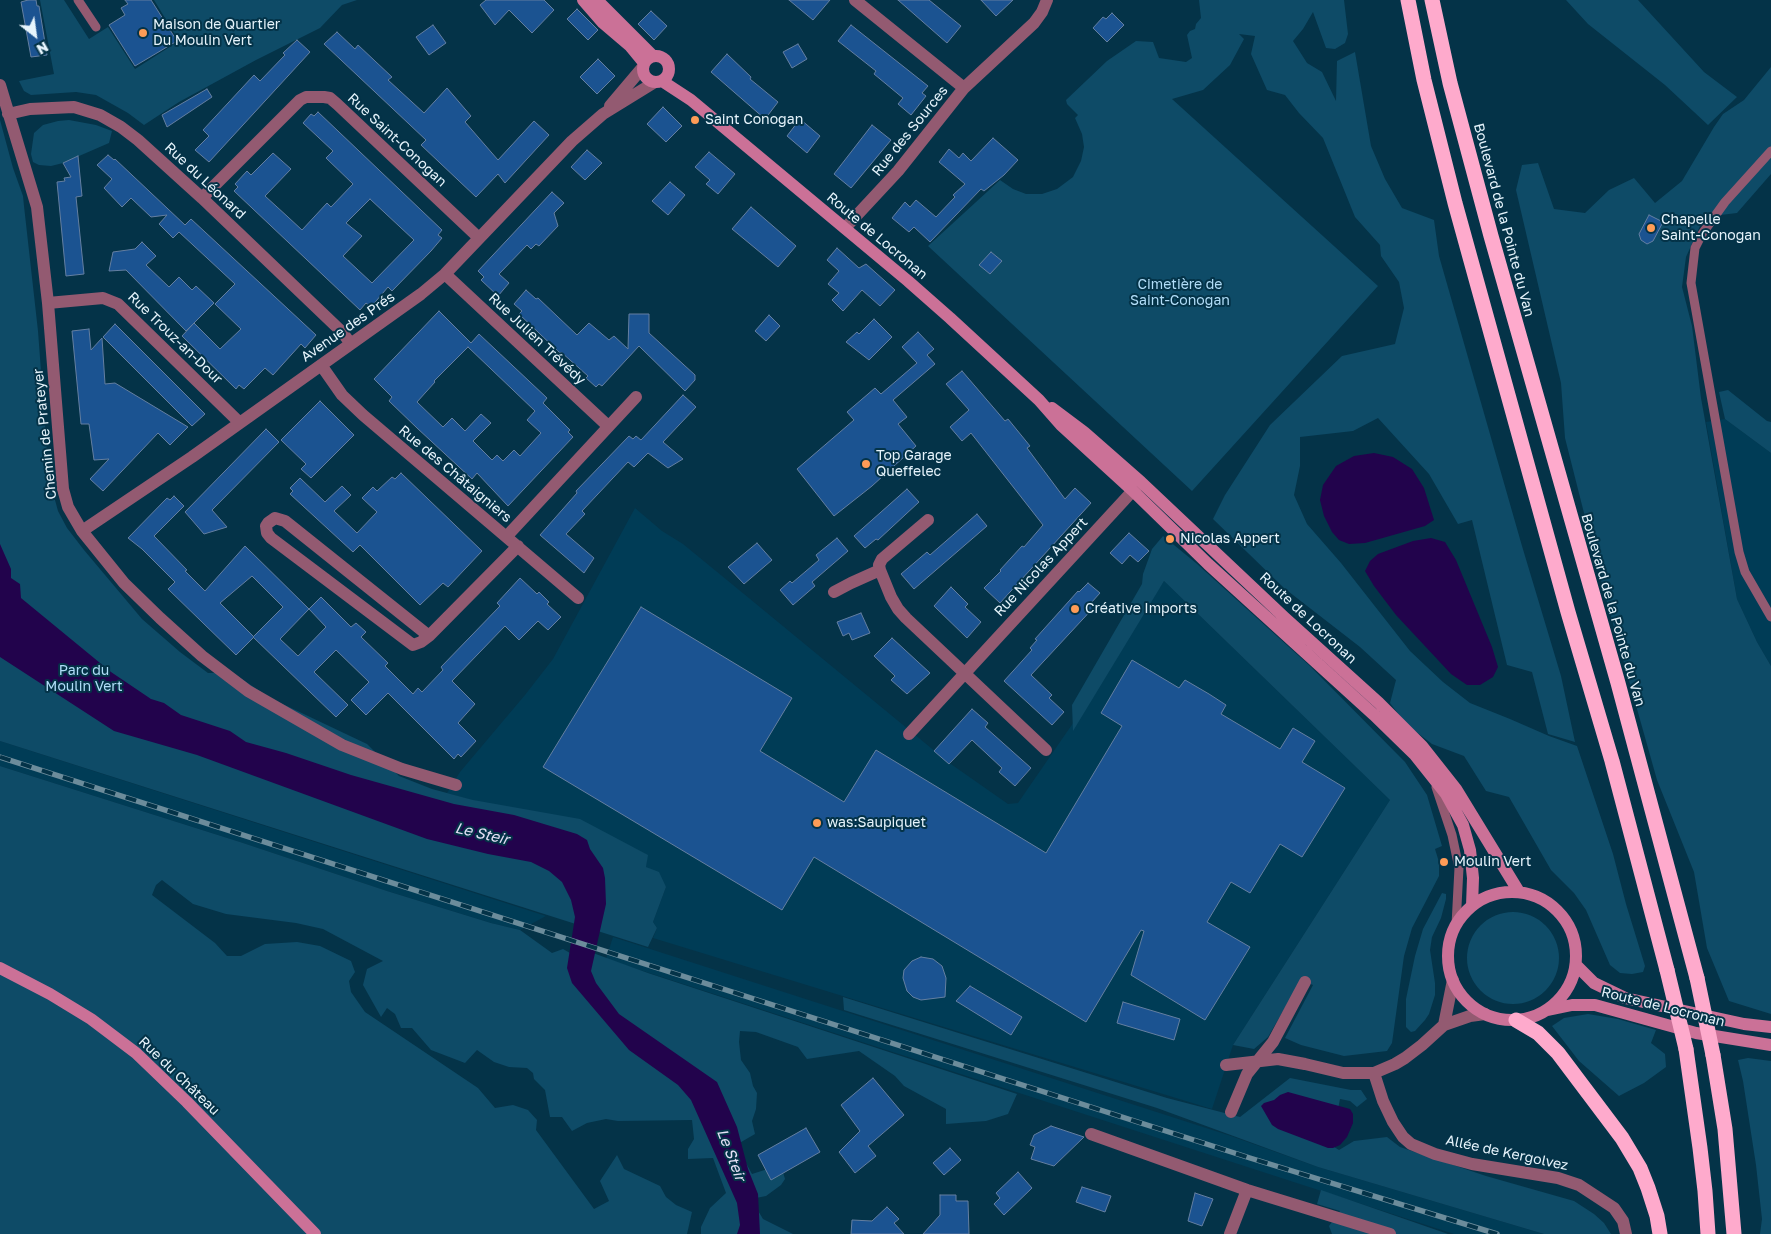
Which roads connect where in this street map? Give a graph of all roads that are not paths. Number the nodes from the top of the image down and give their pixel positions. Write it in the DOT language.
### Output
graph roads {
  1 [pos="78,0"];
  2 [pos="583,0"];
  3 [pos="597,0"];
  4 [pos="855,0"];
  5 [pos="1047,0"];
  6 [pos="1408,0"];
  7 [pos="1432,0"];
  8 [pos="96,28"];
  9 [pos="646,62"];
  10 [pos="662,78"];
  11 [pos="0,85"];
  12 [pos="964,88"];
  13 [pos="8,114"];
  14 [pos="603,114"];
  15 [pos="1771,151"];
  16 [pos="202,198"];
  17 [pos="844,228"];
  18 [pos="479,238"];
  19 [pos="444,274"];
  20 [pos="48,303"];
  21 [pos="351,344"];
  22 [pos="321,365"];
  23 [pos="636,397"];
  24 [pos="240,423"];
  25 [pos="608,426"];
  26 [pos="1137,486"];
  27 [pos="928,520"];
  28 [pos="82,531"];
  29 [pos="507,536"];
  30 [pos="518,546"];
  31 [pos="880,570"];
  32 [pos="834,592"];
  33 [pos="578,598"];
  34 [pos="1771,617"];
  35 [pos="429,636"];
  36 [pos="963,674"];
  37 [pos="909,734"];
  38 [pos="1046,750"];
  39 [pos="1427,768"];
  40 [pos="456,785"];
  41 [pos="1519,892"];
  42 [pos="1472,906"];
  43 [pos="1456,925"];
  44 [pos="1576,965"];
  45 [pos="0,968"];
  46 [pos="1452,980"];
  47 [pos="1305,982"];
  48 [pos="1548,1010"];
  49 [pos="1485,1014"];
  50 [pos="1516,1020"];
  51 [pos="1444,1025"];
  52 [pos="1771,1027"];
  53 [pos="1771,1045"];
  54 [pos="1259,1060"];
  55 [pos="1226,1065"];
  56 [pos="1374,1073"];
  57 [pos="1231,1112"];
  58 [pos="1091,1134"];
  59 [pos="1246,1190"];
  60 [pos="315,1234"];
  61 [pos="1230,1234"];
  62 [pos="1390,1234"];
  63 [pos="1626,1234"];
  64 [pos="1660,1234"];
  65 [pos="1708,1234"];
  66 [pos="1734,1234"];
  1 -- 8 [label="lane"];
  2 -- 9 [label="main road"];
  3 -- 9 [label="main road"];
  4 -- 12 [label="street, Rue des Sources"];
  5 -- 12 [label="street"];
  6 -- 65 [label="highway, bridge"];
  7 -- 66 [label="highway, Boulevard de la Pointe du Van, bridge"];
  9 -- 10 [label="main road"];
  9 -- 10 [label="main road"];
  9 -- 14 [label="street, Avenue des Prés"];
  10 -- 14 [label="street, Avenue des Prés"];
  10 -- 17 [label="main road, Route de Locronan"];
  11 -- 13 [label="street, Chemin de Prateyer"];
  12 -- 17 [label="street, Rue des Sources"];
  13 -- 16 [label="street, Rue du Léonard"];
  13 -- 20 [label="street, Chemin de Prateyer"];
  14 -- 18 [label="street, Avenue des Prés"];
  15 -- 34 [label="lane"];
  16 -- 18 [label="street, Rue Saint-Conogan"];
  16 -- 21 [label="street, Rue du Léonard"];
  17 -- 26 [label="main road, Route de Locronan"];
  18 -- 19 [label="street, Avenue des Prés"];
  19 -- 21 [label="street, Avenue des Prés"];
  19 -- 25 [label="street, Rue Julien Trévédy"];
  20 -- 24 [label="street, Rue Trouz-an-Dour"];
  20 -- 28 [label="street, Chemin de Prateyer"];
  21 -- 22 [label="street, Avenue des Prés"];
  22 -- 24 [label="street, Avenue des Prés"];
  22 -- 29 [label="street, Rue des Châtaigniers"];
  23 -- 25 [label="street"];
  24 -- 28 [label="street, Avenue des Prés"];
  25 -- 29 [label="street"];
  26 -- 36 [label="street, Rue Nicolas Appert"];
  26 -- 39 [label="main road, Route de Locronan"];
  26 -- 41 [label="main road, Route de Locronan"];
  27 -- 31 [label="street"];
  28 -- 40 [label="street, Chemin de Prateyer"];
  29 -- 30 [label="street, Rue des Châtaigniers"];
  30 -- 33 [label="street, Rue des Châtaigniers"];
  30 -- 35 [label="street"];
  31 -- 32 [label="street"];
  31 -- 36 [label="street"];
  35 -- 35 [label="street"];
  36 -- 37 [label="street, Rue Nicolas Appert"];
  36 -- 38 [label="street"];
  39 -- 42 [label="main road, Route de Locronan"];
  39 -- 43 [label="lane, Route de Locronan"];
  41 -- 42 [label="main road"];
  41 -- 44 [label="main road"];
  42 -- 43 [label="main road"];
  43 -- 46 [label="main road"];
  44 -- 48 [label="main road"];
  44 -- 52 [label="main road, Route de Locronan"];
  45 -- 60 [label="main road, Rue du Château"];
  46 -- 49 [label="main road"];
  46 -- 51 [label="street"];
  47 -- 54 [label="street"];
  48 -- 50 [label="main road"];
  48 -- 53 [label="main road, Route de Locronan"];
  49 -- 50 [label="main road"];
  49 -- 51 [label="street"];
  50 -- 64 [label="highway"];
  51 -- 56 [label="street"];
  54 -- 55 [label="street"];
  54 -- 56 [label="street"];
  54 -- 57 [label="street"];
  56 -- 63 [label="street, Allée de Kergolvez"];
  58 -- 59 [label="street"];
  59 -- 61 [label="street"];
  59 -- 62 [label="street"];
}
